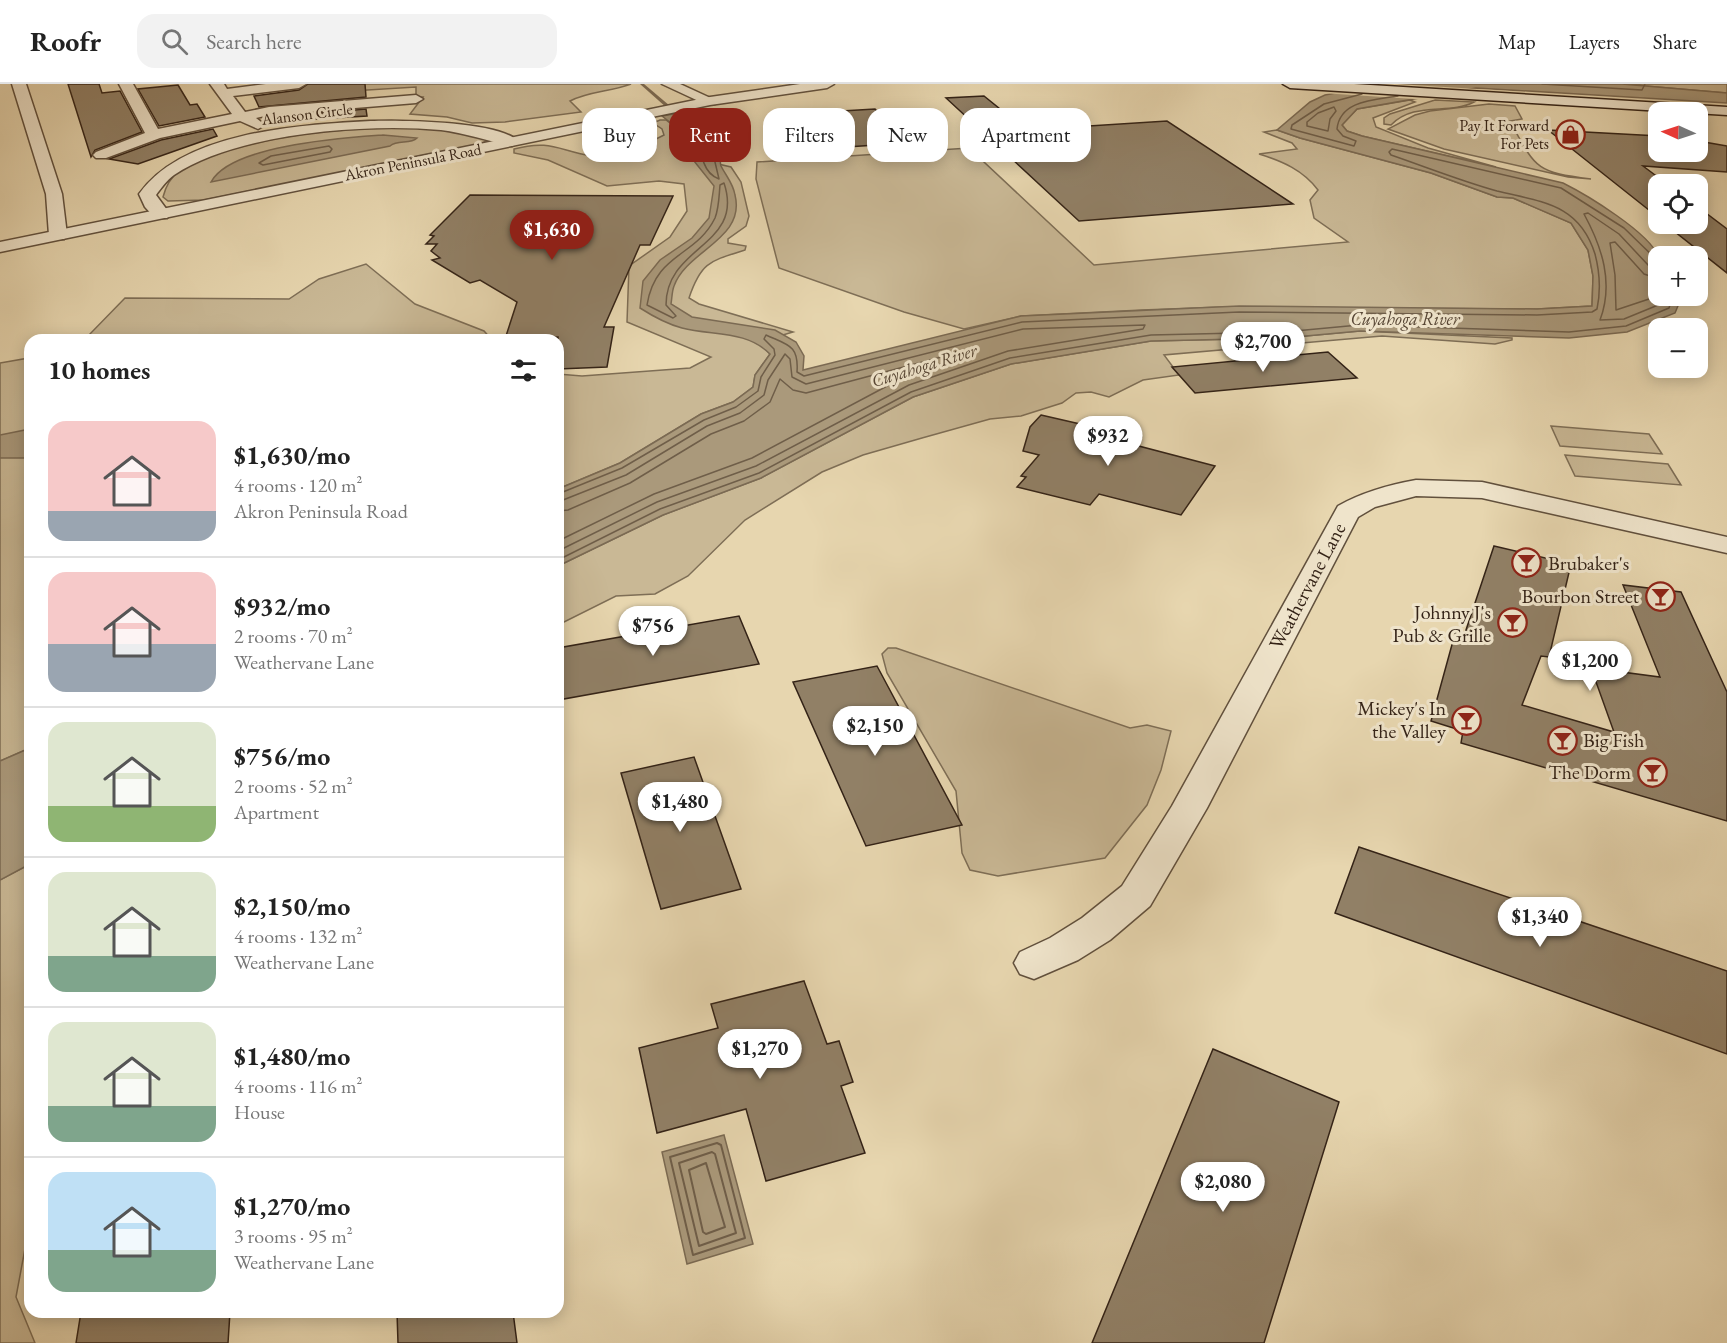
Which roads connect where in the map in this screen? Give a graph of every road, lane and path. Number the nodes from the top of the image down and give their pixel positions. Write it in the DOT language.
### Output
graph roads {
  1 [pos="19,84"];
  2 [pos="299,84"];
  3 [pos="669,84"];
  4 [pos="827,84"];
  5 [pos="1290,84"];
  6 [pos="130,85"];
  7 [pos="220,89"];
  8 [pos="416,99"];
  9 [pos="710,101"];
  10 [pos="1727,111"];
  11 [pos="241,116"];
  12 [pos="156,134"];
  13 [pos="275,135"];
  14 [pos="512,142"];
  15 [pos="101,155"];
  16 [pos="161,214"];
  17 [pos="57,235"];
  18 [pos="0,247"];
  19 [pos="1727,545"];
  20 [pos="1034,963"];
  1 -- 17 [label="street"];
  2 -- 7 [label="street"];
  3 -- 9 [label="street"];
  4 -- 9 [label="street, Akron Peninsula Road"];
  5 -- 10 [label="street"];
  6 -- 12 [label="street"];
  7 -- 11 [label="street"];
  8 -- 11 [label="street"];
  9 -- 14 [label="street, Akron Peninsula Road"];
  11 -- 12 [label="street"];
  11 -- 13 [label="street"];
  12 -- 15 [label="street"];
  13 -- 14 [label="street, Alanson Circle"];
  13 -- 16 [label="street, Alanson Circle"];
  14 -- 16 [label="street, Akron Peninsula Road"];
  16 -- 17 [label="street, Akron Peninsula Road"];
  17 -- 18 [label="street, Akron Peninsula Road"];
  19 -- 20 [label="street, Weathervane Lane"];
}
